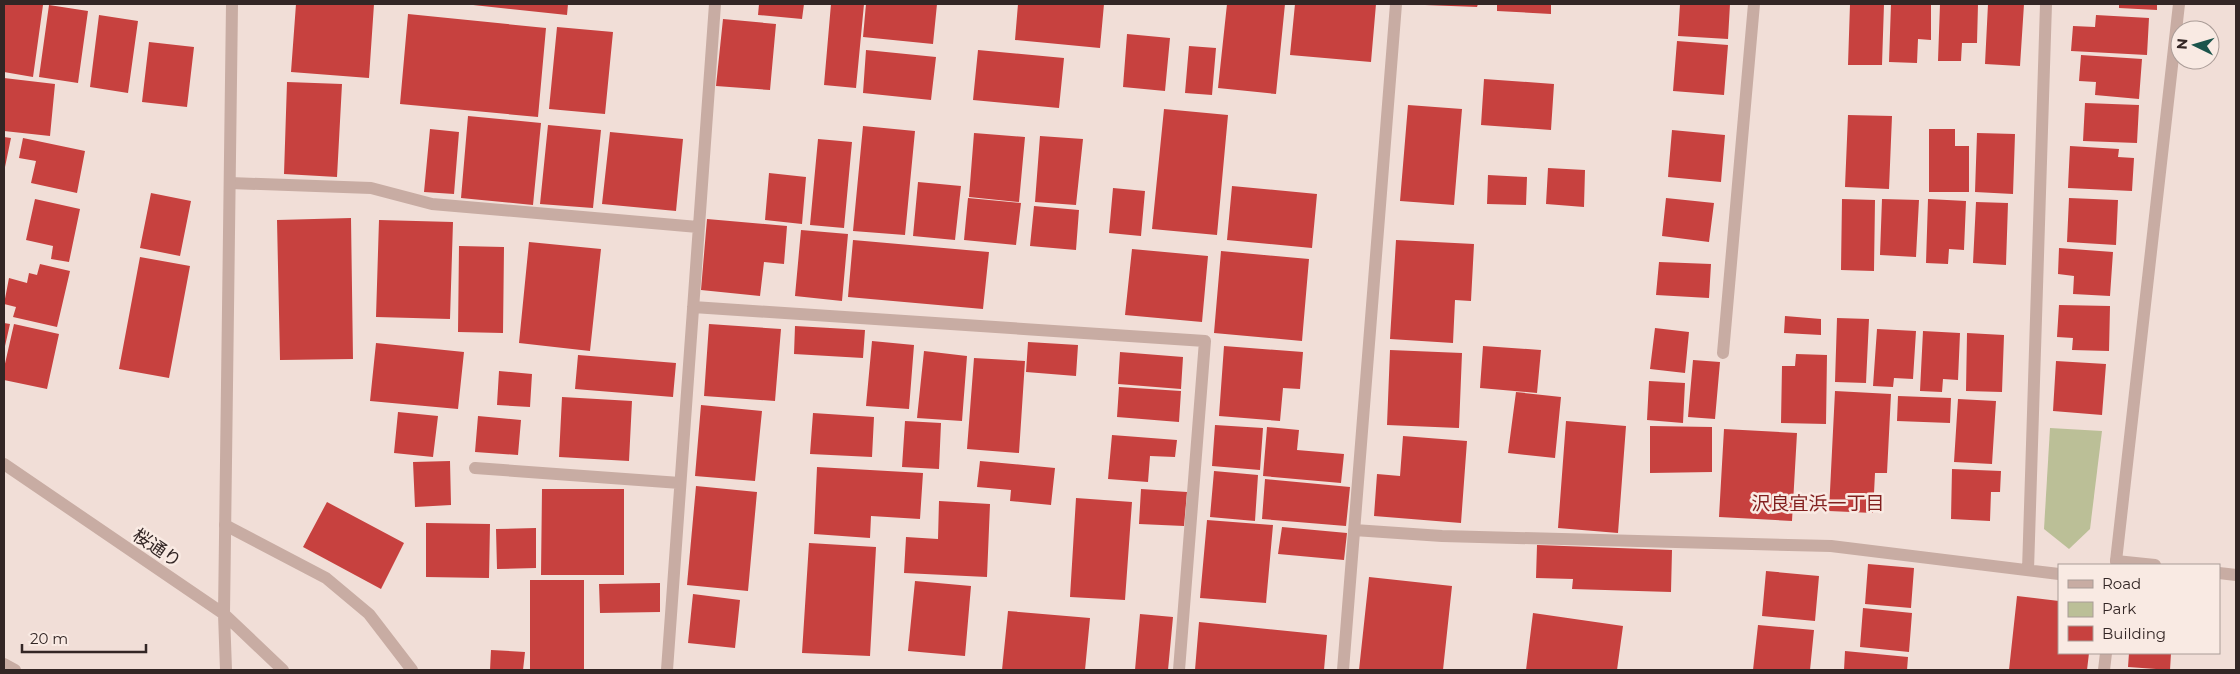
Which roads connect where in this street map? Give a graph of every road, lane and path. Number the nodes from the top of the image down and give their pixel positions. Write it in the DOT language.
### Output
graph roads {
  1 [pos="232,4"];
  2 [pos="715,4"];
  3 [pos="1396,4"];
  4 [pos="1754,4"];
  5 [pos="2046,4"];
  6 [pos="2179,4"];
  7 [pos="230,183"];
  8 [pos="698,227"];
  9 [pos="693,307"];
  10 [pos="1723,353"];
  11 [pos="4,464"];
  12 [pos="474,468"];
  13 [pos="680,483"];
  14 [pos="225,525"];
  15 [pos="1354,530"];
  16 [pos="2116,563"];
  17 [pos="2136,564"];
  18 [pos="2028,570"];
  19 [pos="2220,573"];
  20 [pos="2058,574"];
  21 [pos="2236,575"];
  22 [pos="224,614"];
  23 [pos="2106,654"];
  24 [pos="4,664"];
  25 [pos="16,670"];
  26 [pos="226,670"];
  27 [pos="284,670"];
  28 [pos="412,670"];
  29 [pos="667,670"];
  30 [pos="1179,670"];
  31 [pos="1343,670"];
  32 [pos="2104,670"];
  1 -- 7 [label="street"];
  2 -- 8 [label="street"];
  3 -- 15 [label="street"];
  4 -- 10 [label="street"];
  5 -- 18 [label="street"];
  6 -- 16 [label="street"];
  7 -- 8 [label="street"];
  7 -- 14 [label="street"];
  8 -- 9 [label="street"];
  9 -- 13 [label="street"];
  9 -- 30 [label="street"];
  11 -- 22 [label="street, 桜通り"];
  12 -- 13 [label="street"];
  13 -- 29 [label="street"];
  14 -- 22 [label="street"];
  14 -- 28 [label="street"];
  15 -- 18 [label="street"];
  15 -- 31 [label="street"];
  16 -- 17 [label="street"];
  18 -- 20 [label="street"];
  19 -- 21 [label="street"];
  22 -- 26 [label="street"];
  22 -- 27 [label="street, 桜通り"];
  23 -- 32 [label="street"];
  24 -- 25 [label="street"];
}
